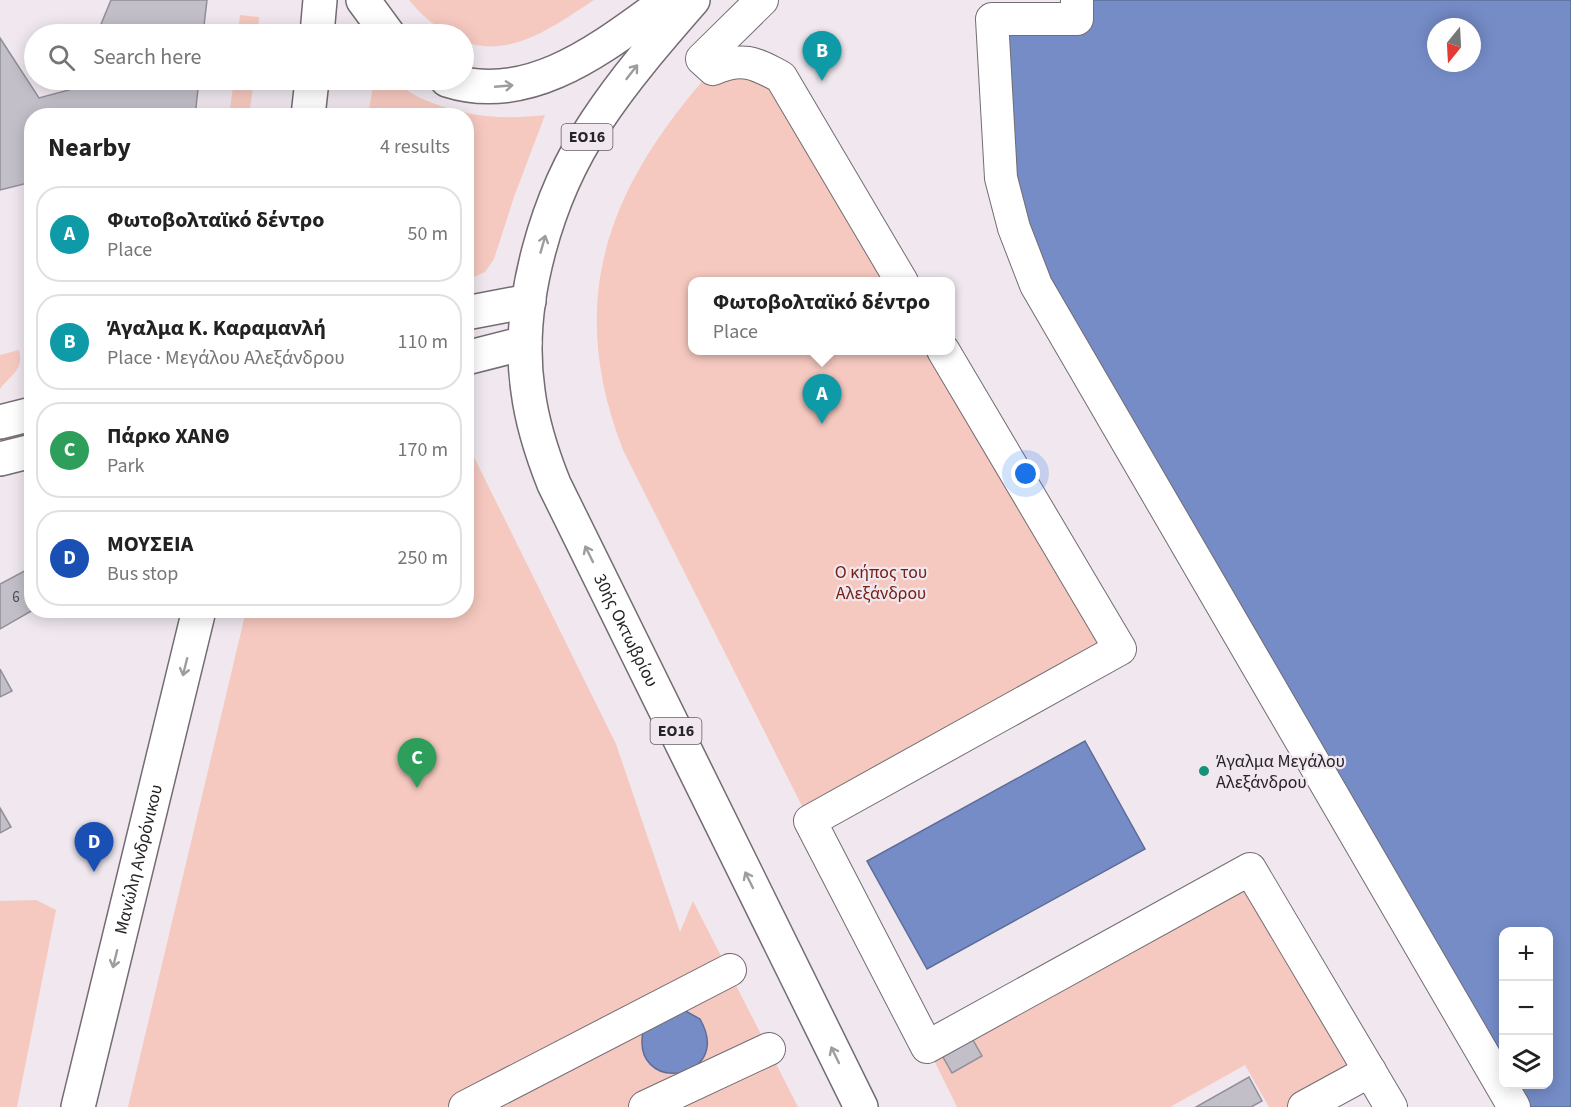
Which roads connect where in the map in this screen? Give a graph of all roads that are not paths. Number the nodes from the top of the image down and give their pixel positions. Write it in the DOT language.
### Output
graph roads {
  1 [pos="320,0"];
  2 [pos="363,0"];
  3 [pos="668,0"];
  4 [pos="693,0"];
  5 [pos="764,0"];
  6 [pos="782,0"];
  7 [pos="1077,0"];
  8 [pos="317,24"];
  9 [pos="381,24"];
  10 [pos="474,84"];
  11 [pos="311,90"];
  12 [pos="309,108"];
  13 [pos="900,277"];
  14 [pos="529,301"];
  15 [pos="474,311"];
  16 [pos="525,343"];
  17 [pos="945,355"];
  18 [pos="474,356"];
  19 [pos="24,453"];
  20 [pos="0,459"];
  21 [pos="197,618"];
  22 [pos="730,970"];
  23 [pos="769,1049"];
  24 [pos="1370,1071"];
  25 [pos="482,1103"];
  26 [pos="78,1107"];
  27 [pos="645,1107"];
  28 [pos="861,1107"];
  29 [pos="1304,1107"];
  30 [pos="1391,1107"];
  31 [pos="1514,1107"];
  1 -- 8 [label="main road"];
  2 -- 9 [label="main road"];
  10 -- 3 [label="main road, one-way"];
  14 -- 4 [label="main road, ΕΟ16, one-way"];
  5 -- 6 [label="street"];
  5 -- 13 [label="street"];
  7 -- 31 [label="street"];
  11 -- 12 [label="main road"];
  14 -- 15 [label="main road"];
  14 -- 16 [label="main road, 30ής Οκτωβρίου / ΕΟ16"];
  16 -- 18 [label="main road"];
  28 -- 16 [label="main road, 30ής Οκτωβρίου / ΕΟ16, one-way"];
  17 -- 24 [label="street"];
  19 -- 20 [label="main road"];
  21 -- 26 [label="main road, Μανώλη Ανδρόνικου, one-way"];
  22 -- 25 [label="street"];
  23 -- 27 [label="street"];
  24 -- 29 [label="street"];
  24 -- 30 [label="street"];
}
